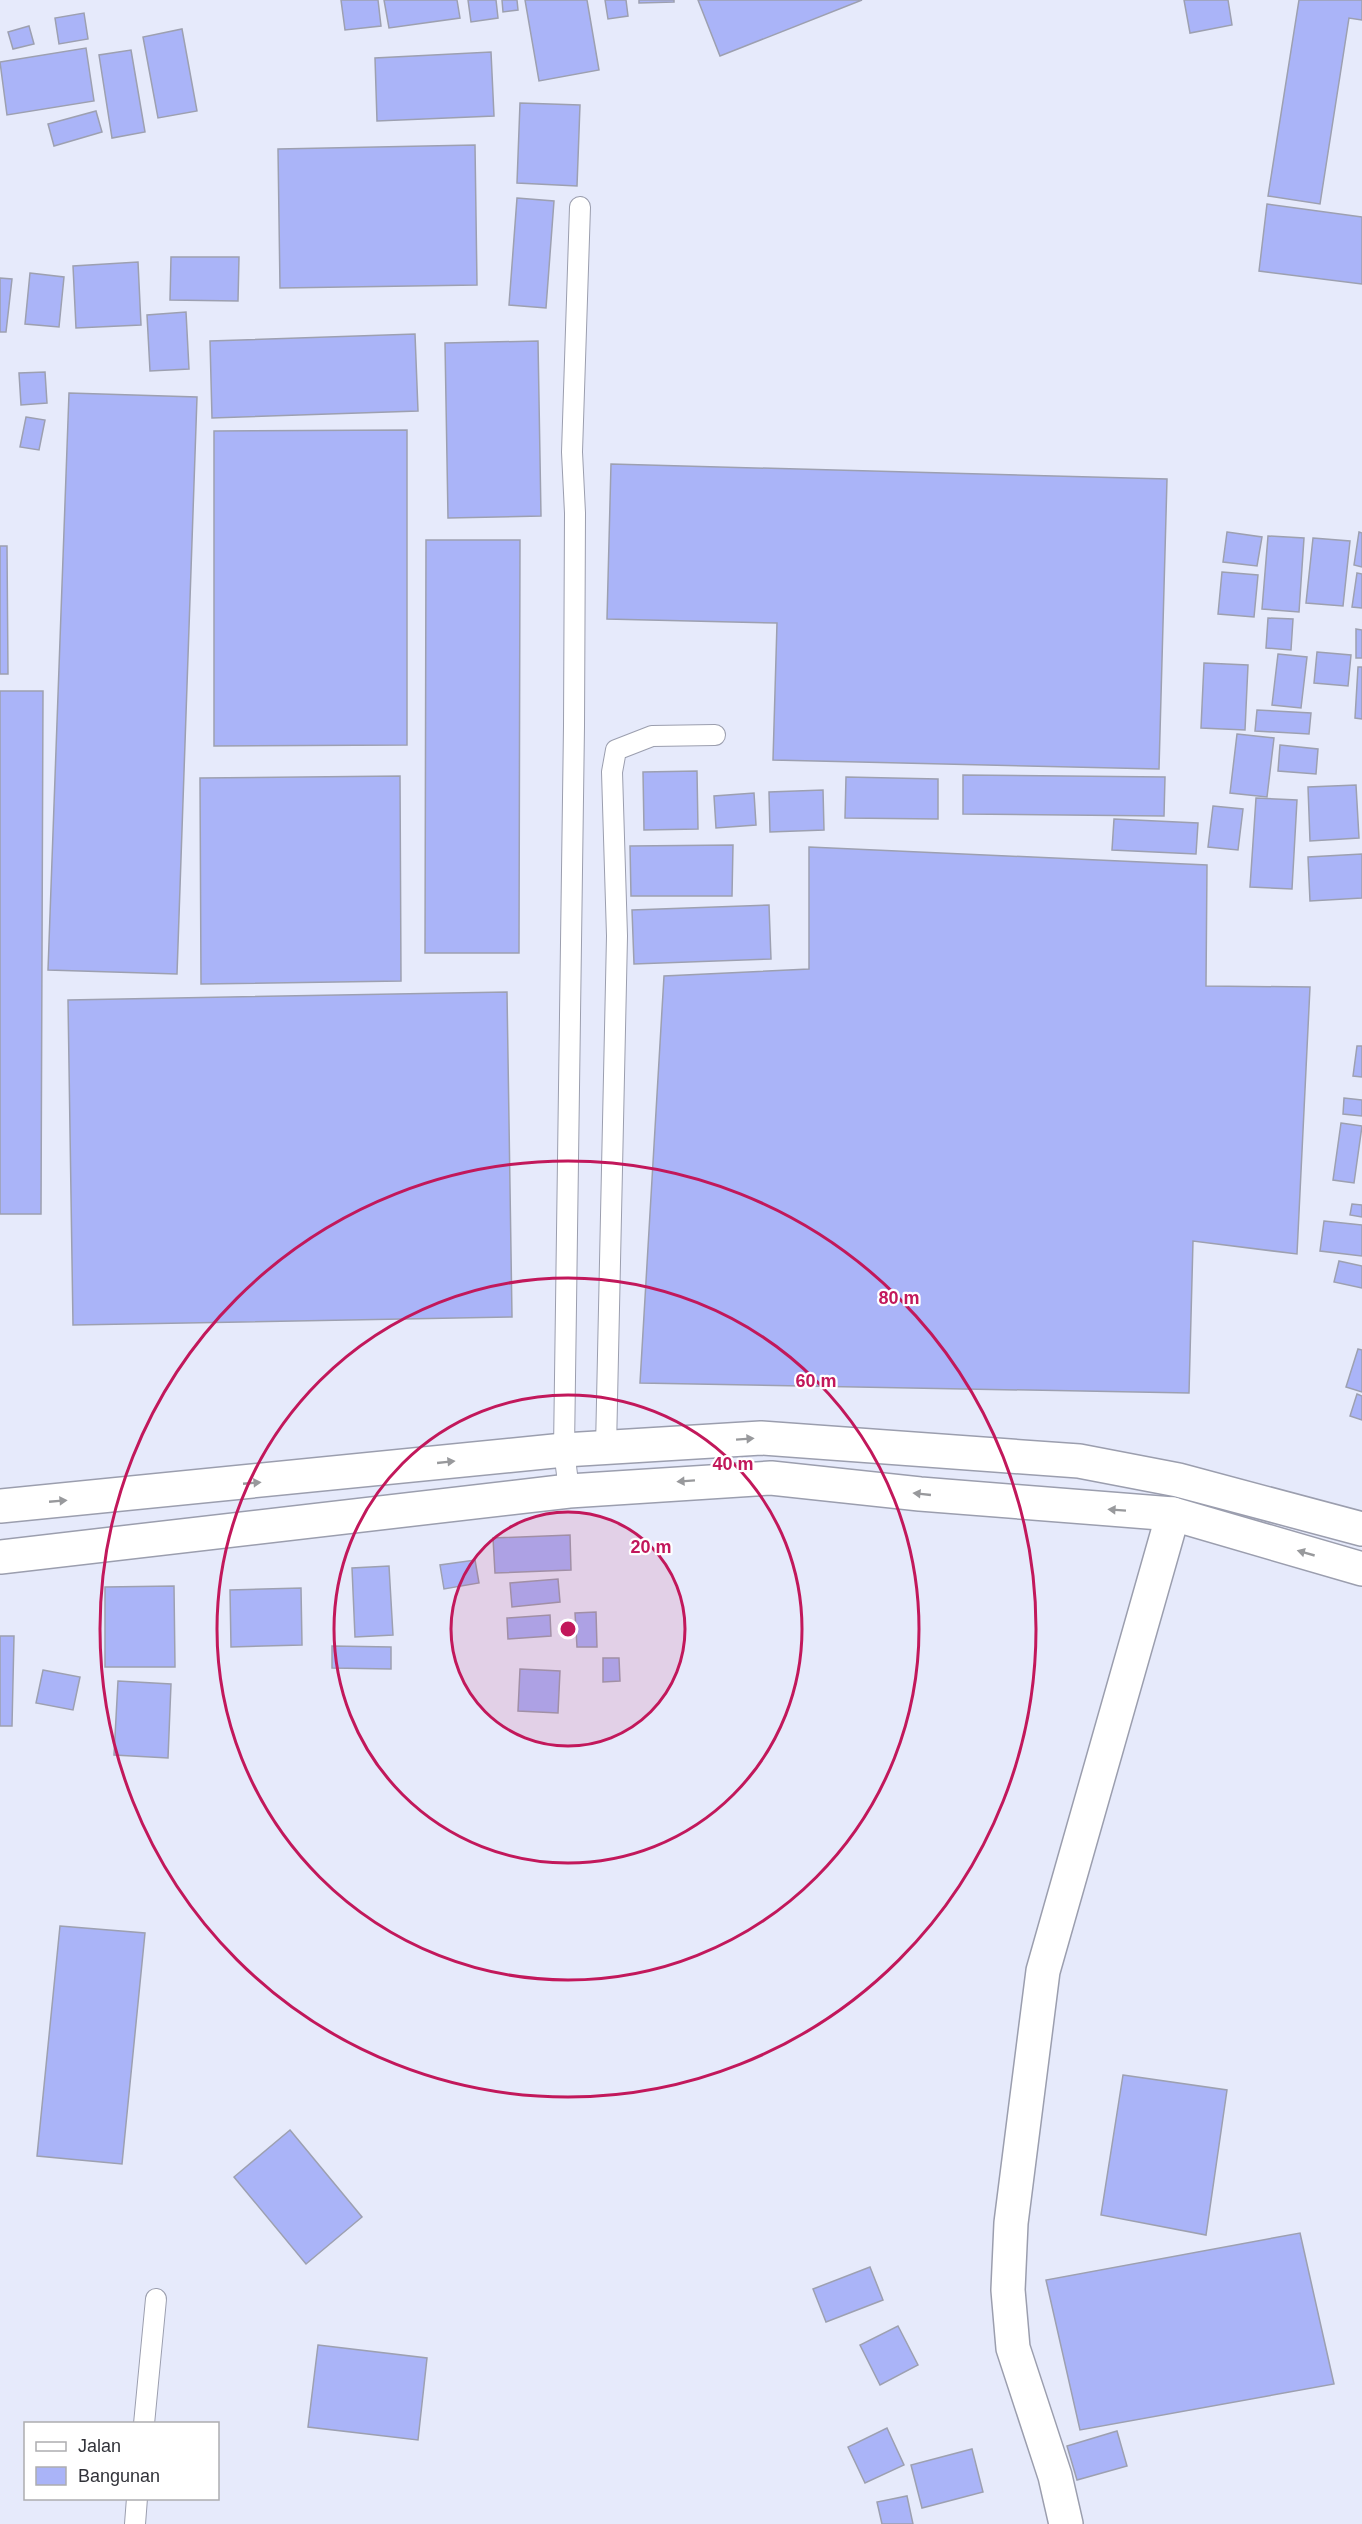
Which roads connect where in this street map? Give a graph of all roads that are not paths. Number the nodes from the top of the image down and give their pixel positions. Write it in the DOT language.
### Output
graph roads {
  1 [pos="580,207"];
  2 [pos="715,735"];
  3 [pos="606,1448"];
  4 [pos="564,1450"];
  5 [pos="569,1491"];
  6 [pos="0,1506"];
  7 [pos="1173,1514"];
  8 [pos="1362,1529"];
  9 [pos="0,1557"];
  10 [pos="1362,1569"];
  11 [pos="156,2299"];
  12 [pos="144,2422"];
  13 [pos="137,2500"];
  14 [pos="135,2524"];
  15 [pos="1066,2524"];
  1 -- 4 [label="lane"];
  2 -- 3 [label="lane"];
  3 -- 4 [label="street"];
  3 -- 8 [label="street, one-way"];
  4 -- 5 [label="lane"];
  6 -- 4 [label="street, one-way"];
  7 -- 5 [label="street, one-way"];
  5 -- 9 [label="street"];
  10 -- 7 [label="street, one-way"];
  7 -- 15 [label="street"];
  11 -- 12 [label="lane"];
  13 -- 14 [label="lane"];
}
